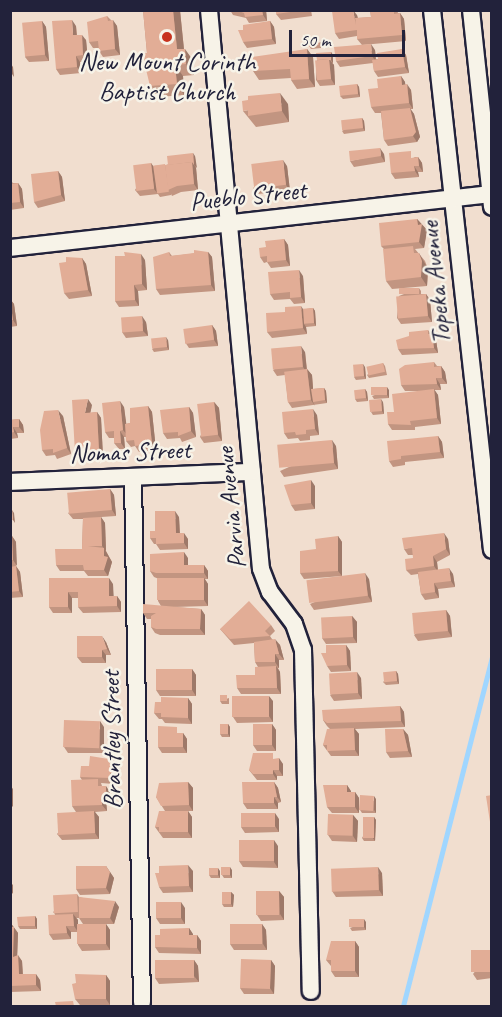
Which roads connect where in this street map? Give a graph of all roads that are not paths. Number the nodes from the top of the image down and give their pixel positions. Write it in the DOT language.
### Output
graph roads {
  1 [pos="209,10"];
  2 [pos="432,10"];
  3 [pos="471,10"];
  4 [pos="491,198"];
  5 [pos="452,199"];
  6 [pos="231,224"];
  7 [pos="10,248"];
  8 [pos="252,472"];
  9 [pos="133,478"];
  10 [pos="10,482"];
  11 [pos="492,550"];
  12 [pos="311,991"];
  13 [pos="142,1002"];
  1 -- 6 [label="street, Parvia Avenue"];
  2 -- 5 [label="street, Topeka Avenue"];
  3 -- 4 [label="street"];
  4 -- 5 [label="street, Pueblo Street"];
  5 -- 6 [label="street, Pueblo Street"];
  5 -- 11 [label="street, Topeka Avenue"];
  6 -- 7 [label="street, Pueblo Street"];
  6 -- 8 [label="street, Parvia Avenue"];
  8 -- 9 [label="street, Nomas Street"];
  8 -- 12 [label="street, Parvia Avenue"];
  9 -- 10 [label="street, Nomas Street"];
  9 -- 13 [label="street, Brantley Street"];
}
